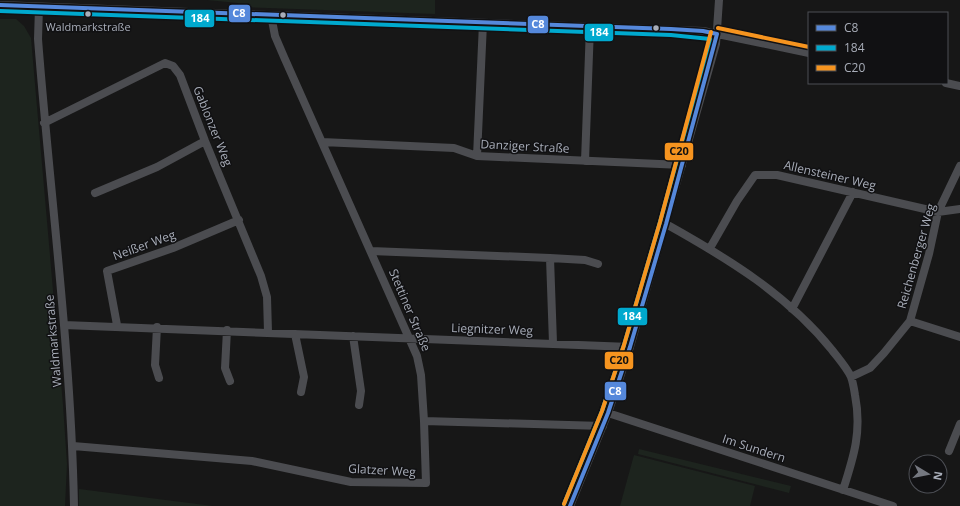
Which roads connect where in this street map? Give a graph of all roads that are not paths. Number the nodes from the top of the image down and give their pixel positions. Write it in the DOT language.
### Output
graph roads {
  1 [pos="719,0"];
  2 [pos="0,5"];
  3 [pos="39,7"];
  4 [pos="271,15"];
  5 [pos="483,23"];
  6 [pos="590,27"];
  7 [pos="717,34"];
  8 [pos="808,53"];
  9 [pos="948,83"];
  10 [pos="960,86"];
  11 [pos="44,123"];
  12 [pos="205,141"];
  13 [pos="322,142"];
  14 [pos="477,156"];
  15 [pos="585,161"];
  16 [pos="682,165"];
  17 [pos="960,166"];
  18 [pos="853,192"];
  19 [pos="95,193"];
  20 [pos="960,209"];
  21 [pos="938,212"];
  22 [pos="239,220"];
  23 [pos="666,224"];
  24 [pos="710,248"];
  25 [pos="372,251"];
  26 [pos="550,258"];
  27 [pos="598,264"];
  28 [pos="792,309"];
  29 [pos="910,321"];
  30 [pos="64,325"];
  31 [pos="117,325"];
  32 [pos="157,328"];
  33 [pos="227,330"];
  34 [pos="268,332"];
  35 [pos="295,334"];
  36 [pos="353,336"];
  37 [pos="960,337"];
  38 [pos="410,339"];
  39 [pos="553,343"];
  40 [pos="630,347"];
  41 [pos="851,377"];
  42 [pos="159,378"];
  43 [pos="230,381"];
  44 [pos="301,392"];
  45 [pos="359,405"];
  46 [pos="608,414"];
  47 [pos="424,421"];
  48 [pos="960,424"];
  49 [pos="604,426"];
  50 [pos="73,446"];
  51 [pos="949,451"];
  52 [pos="843,490"];
  53 [pos="74,506"];
  54 [pos="570,506"];
  55 [pos="893,506"];
  1 -- 7 [label="street"];
  2 -- 3 [label="street"];
  3 -- 4 [label="street"];
  3 -- 11 [label="street, Waldmarkstraße"];
  4 -- 5 [label="street"];
  4 -- 13 [label="street, Stettiner Straße"];
  5 -- 6 [label="street"];
  5 -- 14 [label="street"];
  6 -- 7 [label="street"];
  6 -- 15 [label="street"];
  7 -- 8 [label="street"];
  7 -- 16 [label="street"];
  9 -- 10 [label="street"];
  11 -- 12 [label="street, Gablonzer Weg"];
  11 -- 30 [label="street, Waldmarkstraße"];
  12 -- 19 [label="street"];
  12 -- 22 [label="street, Gablonzer Weg"];
  13 -- 14 [label="street, Danziger Straße"];
  13 -- 25 [label="street, Stettiner Straße"];
  14 -- 15 [label="street, Danziger Straße"];
  15 -- 16 [label="street, Danziger Straße"];
  16 -- 23 [label="street"];
  17 -- 21 [label="street, Reichenberger Weg"];
  18 -- 21 [label="street, Allensteiner Weg"];
  18 -- 24 [label="street, Allensteiner Weg"];
  18 -- 28 [label="street"];
  20 -- 21 [label="street, Allensteiner Weg"];
  21 -- 29 [label="street, Reichenberger Weg"];
  22 -- 31 [label="street, Neißer Weg"];
  22 -- 34 [label="street, Gablonzer Weg"];
  23 -- 24 [label="street"];
  23 -- 40 [label="street"];
  24 -- 28 [label="street"];
  25 -- 26 [label="street"];
  25 -- 38 [label="street, Stettiner Straße"];
  26 -- 27 [label="street"];
  26 -- 39 [label="street"];
  28 -- 41 [label="street"];
  29 -- 37 [label="street"];
  29 -- 41 [label="street, Reichenberger Weg"];
  30 -- 31 [label="street, Liegnitzer Weg"];
  30 -- 50 [label="street, Waldmarkstraße"];
  31 -- 32 [label="street, Liegnitzer Weg"];
  32 -- 33 [label="street, Liegnitzer Weg"];
  32 -- 42 [label="street"];
  33 -- 34 [label="street, Liegnitzer Weg"];
  33 -- 43 [label="street"];
  34 -- 35 [label="street, Liegnitzer Weg"];
  35 -- 36 [label="street, Liegnitzer Weg"];
  35 -- 44 [label="street"];
  36 -- 38 [label="street, Liegnitzer Weg"];
  36 -- 45 [label="street"];
  38 -- 39 [label="street, Liegnitzer Weg"];
  38 -- 47 [label="street, Stettiner Straße"];
  39 -- 40 [label="street, Liegnitzer Weg"];
  40 -- 46 [label="street"];
  41 -- 52 [label="street"];
  46 -- 49 [label="street"];
  46 -- 52 [label="street, Im Sundern"];
  47 -- 49 [label="street"];
  47 -- 50 [label="street, Glatzer Weg"];
  48 -- 51 [label="street"];
  49 -- 54 [label="street"];
  50 -- 53 [label="street, Waldmarkstraße"];
  52 -- 55 [label="street, Im Sundern"];
}
